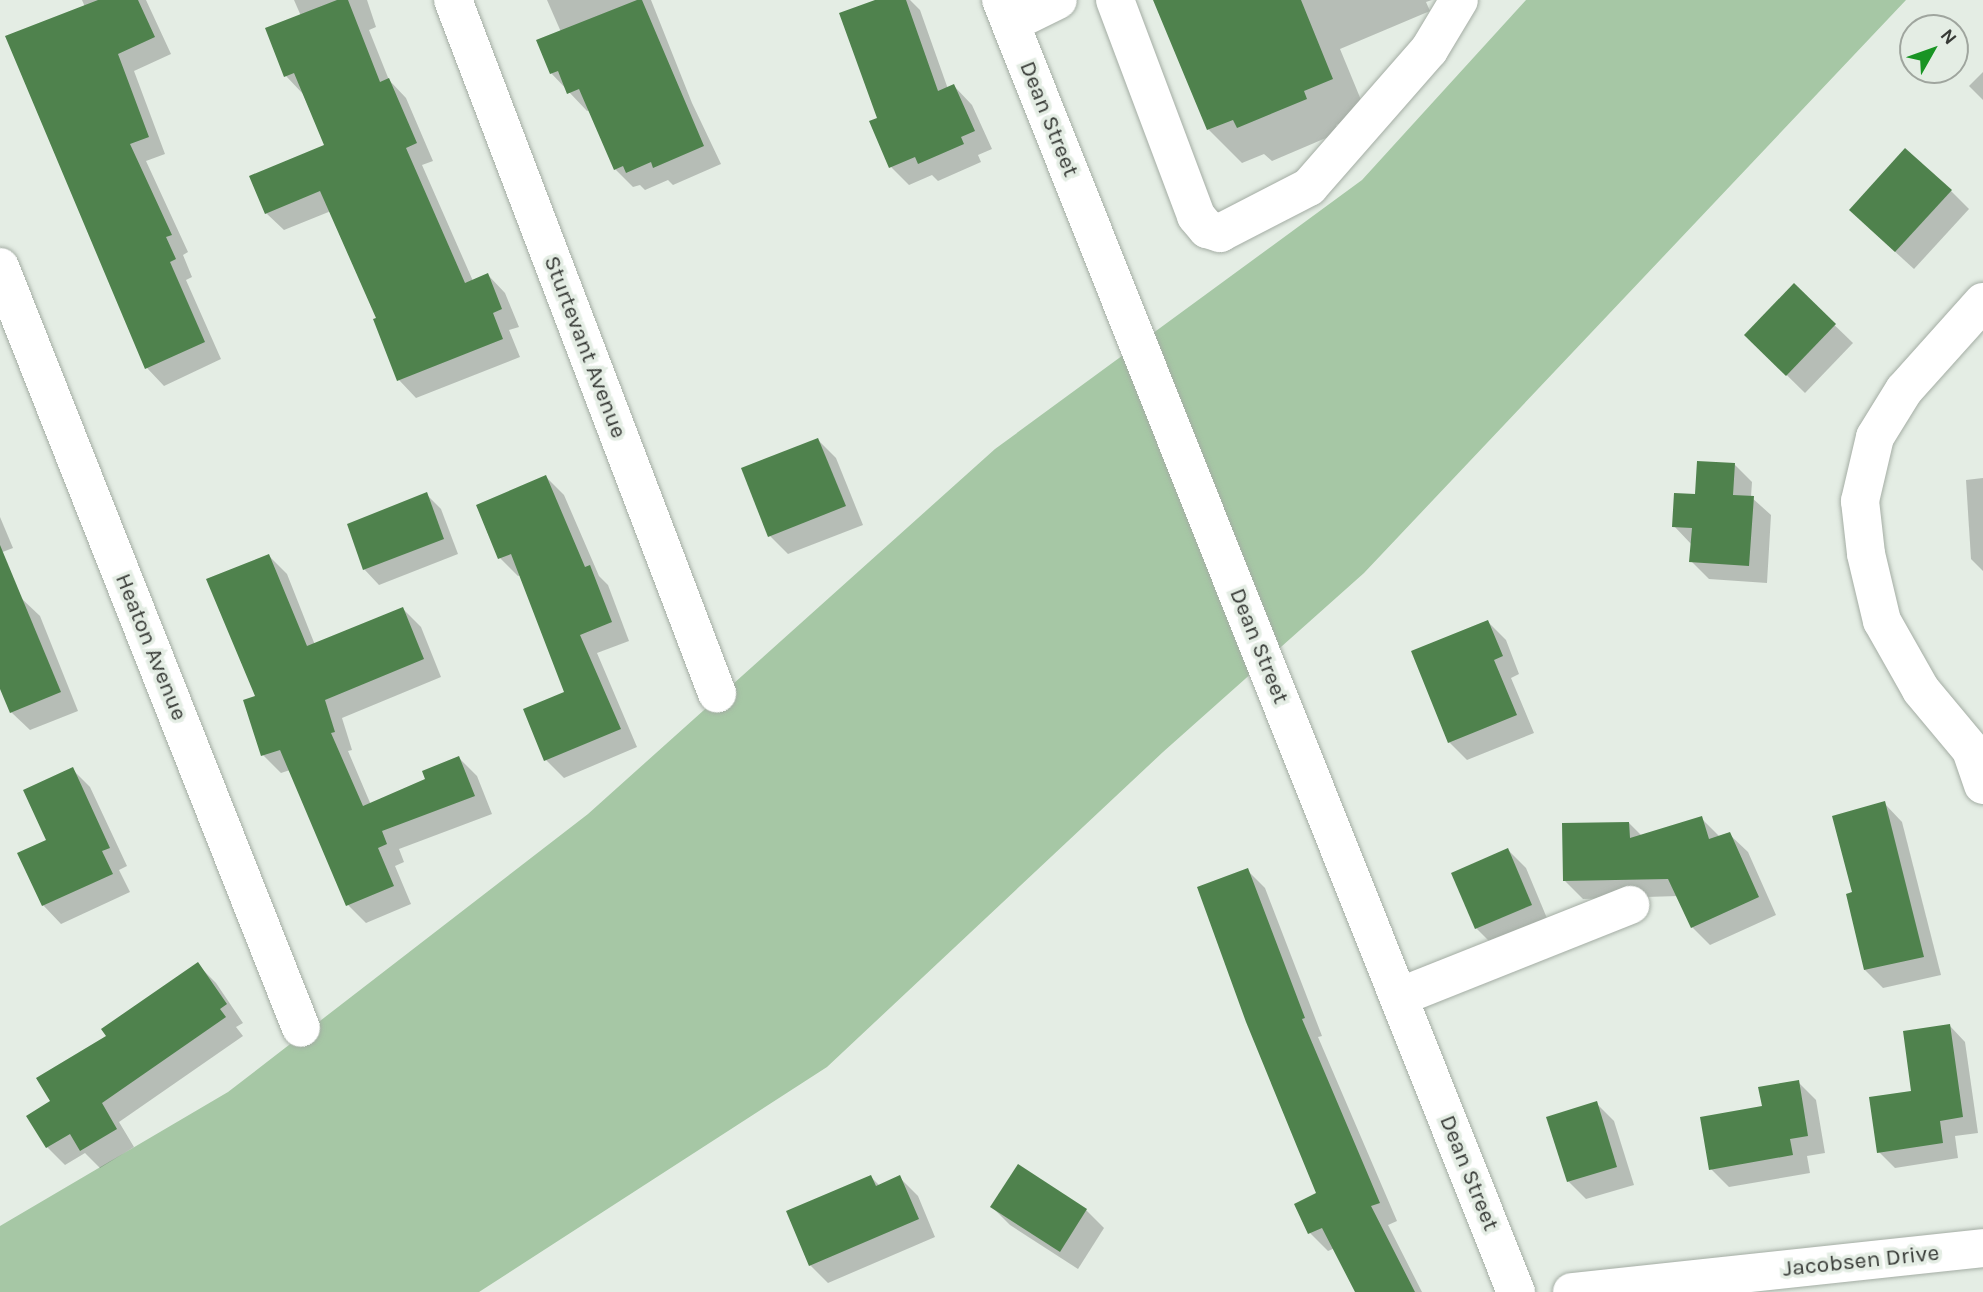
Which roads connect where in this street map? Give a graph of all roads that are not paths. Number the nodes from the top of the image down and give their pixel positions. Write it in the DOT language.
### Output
graph roads {
  1 [pos="453,0"];
  2 [pos="1058,0"];
  3 [pos="1115,0"];
  4 [pos="1459,0"];
  5 [pos="1006,11"];
  6 [pos="0,267"];
  7 [pos="1983,302"];
  8 [pos="717,694"];
  9 [pos="1983,785"];
  10 [pos="1630,905"];
  11 [pos="1399,997"];
  12 [pos="301,1028"];
  13 [pos="1983,1248"];
  14 [pos="1516,1292"];
  15 [pos="1572,1292"];
  1 -- 8 [label="street, Sturtevant Avenue"];
  2 -- 5 [label="street"];
  3 -- 4 [label="street"];
  5 -- 11 [label="street, Dean Street"];
  6 -- 12 [label="street, Heaton Avenue"];
  7 -- 9 [label="street"];
  10 -- 11 [label="street"];
  11 -- 14 [label="street, Dean Street"];
  13 -- 15 [label="street, Jacobsen Drive"];
}
